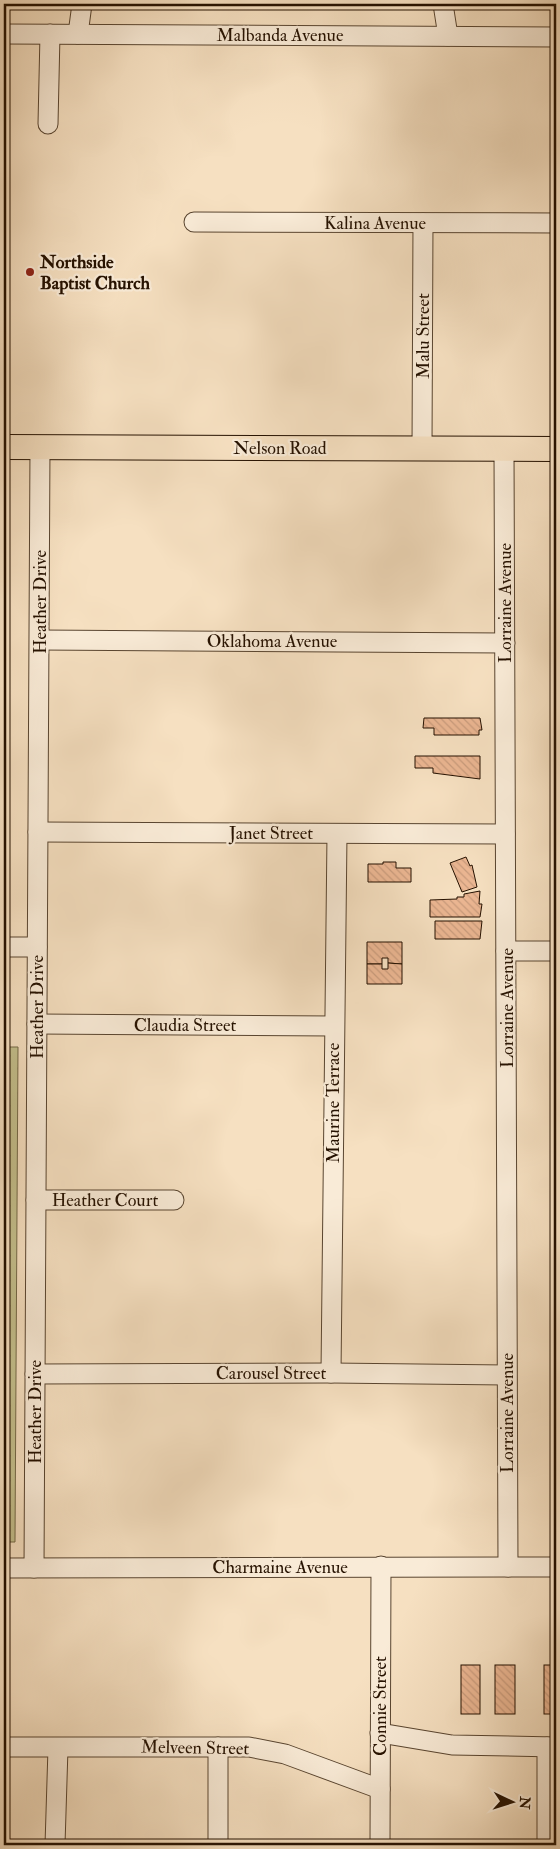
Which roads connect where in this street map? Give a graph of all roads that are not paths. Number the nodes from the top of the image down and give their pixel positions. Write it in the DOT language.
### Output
graph roads {
  1 [pos="82,4"];
  2 [pos="443,4"];
  3 [pos="4,34"];
  4 [pos="50,34"];
  5 [pos="78,34"];
  6 [pos="448,36"];
  7 [pos="556,37"];
  8 [pos="48,124"];
  9 [pos="194,222"];
  10 [pos="423,223"];
  11 [pos="556,223"];
  12 [pos="40,446"];
  13 [pos="4,447"];
  14 [pos="422,449"];
  15 [pos="556,449"];
  16 [pos="504,450"];
  17 [pos="40,640"];
  18 [pos="505,643"];
  19 [pos="38,832"];
  20 [pos="337,834"];
  21 [pos="505,834"];
  22 [pos="4,947"];
  23 [pos="37,947"];
  24 [pos="506,951"];
  25 [pos="556,951"];
  26 [pos="37,1024"];
  27 [pos="333,1026"];
  28 [pos="36,1200"];
  29 [pos="174,1200"];
  30 [pos="331,1373"];
  31 [pos="35,1374"];
  32 [pos="506,1375"];
  33 [pos="381,1566"];
  34 [pos="508,1566"];
  35 [pos="556,1567"];
  36 [pos="4,1568"];
  37 [pos="34,1568"];
  38 [pos="380,1733"];
  39 [pos="218,1746"];
  40 [pos="552,1746"];
  41 [pos="4,1747"];
  42 [pos="58,1748"];
  43 [pos="380,1789"];
  44 [pos="56,1845"];
  45 [pos="218,1845"];
  46 [pos="380,1845"];
  47 [pos="547,1845"];
  1 -- 5 [label="street"];
  2 -- 6 [label="street"];
  3 -- 4 [label="street, Malbanda Avenue"];
  4 -- 5 [label="street, Malbanda Avenue"];
  4 -- 8 [label="street"];
  5 -- 6 [label="street, Malbanda Avenue"];
  6 -- 7 [label="street, Malbanda Avenue"];
  9 -- 10 [label="street, Kalina Avenue"];
  10 -- 11 [label="street, Kalina Avenue"];
  10 -- 14 [label="street, Malu Street"];
  12 -- 13 [label="main road, Nelson Road"];
  12 -- 14 [label="main road, Nelson Road"];
  12 -- 17 [label="street, Heather Drive"];
  14 -- 16 [label="main road, Nelson Road"];
  15 -- 16 [label="main road, Nelson Road"];
  16 -- 18 [label="street, Lorraine Avenue"];
  17 -- 18 [label="street, Oklahoma Avenue"];
  17 -- 19 [label="street, Heather Drive"];
  18 -- 21 [label="street, Lorraine Avenue"];
  19 -- 20 [label="street, Janet Street"];
  19 -- 23 [label="street, Heather Drive"];
  20 -- 21 [label="street, Janet Street"];
  20 -- 27 [label="street, Maurine Terrace"];
  21 -- 24 [label="street, Lorraine Avenue"];
  22 -- 23 [label="street"];
  23 -- 26 [label="street, Heather Drive"];
  24 -- 25 [label="street"];
  24 -- 32 [label="street, Lorraine Avenue"];
  26 -- 27 [label="street, Claudia Street"];
  26 -- 28 [label="street, Heather Drive"];
  27 -- 30 [label="street, Maurine Terrace"];
  28 -- 29 [label="street, Heather Court"];
  28 -- 31 [label="street, Heather Drive"];
  30 -- 31 [label="street, Carousel Street"];
  30 -- 32 [label="street, Carousel Street"];
  31 -- 37 [label="street, Heather Drive"];
  32 -- 34 [label="street, Lorraine Avenue"];
  33 -- 34 [label="street, Charmaine Avenue"];
  33 -- 37 [label="street, Charmaine Avenue"];
  33 -- 38 [label="street, Connie Street"];
  34 -- 35 [label="street, Charmaine Avenue"];
  36 -- 37 [label="street, Charmaine Avenue"];
  38 -- 40 [label="street"];
  38 -- 43 [label="street, Connie Street"];
  39 -- 42 [label="street, Melveen Street"];
  39 -- 43 [label="street, Melveen Street"];
  39 -- 45 [label="street"];
  40 -- 47 [label="street"];
  41 -- 42 [label="street, Melveen Street"];
  42 -- 44 [label="street"];
  43 -- 46 [label="street, Connie Street"];
}
